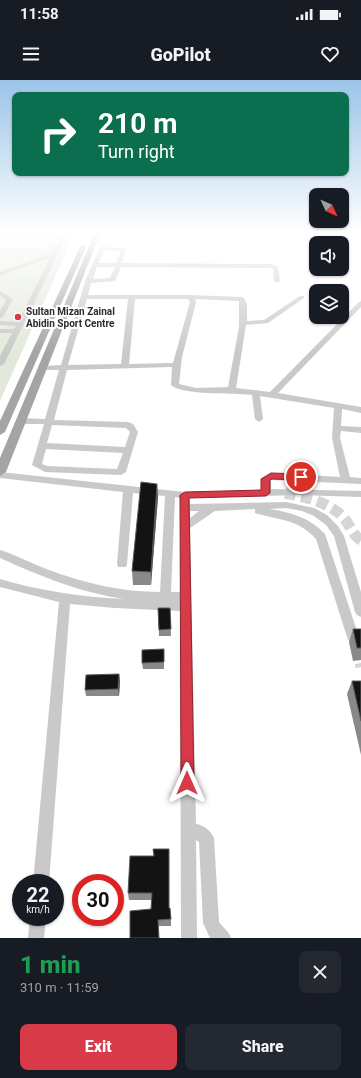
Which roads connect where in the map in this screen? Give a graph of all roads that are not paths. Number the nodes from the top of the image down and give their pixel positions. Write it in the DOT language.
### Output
graph roads {
  1 [pos="45,274"];
  2 [pos="71,274"];
  3 [pos="81,274"];
  4 [pos="91,274"];
  5 [pos="115,274"];
  6 [pos="276,274"];
  7 [pos="88,281"];
  8 [pos="277,281"];
  9 [pos="0,293"];
  10 [pos="302,296"];
  11 [pos="84,297"];
  12 [pos="132,297"];
  13 [pos="191,297"];
  14 [pos="361,303"];
  15 [pos="0,317"];
  16 [pos="243,322"];
  17 [pos="0,323"];
  18 [pos="20,324"];
  19 [pos="0,331"];
  20 [pos="16,331"];
  21 [pos="0,364"];
  22 [pos="176,365"];
  23 [pos="125,367"];
  24 [pos="42,368"];
  25 [pos="64,369"];
  26 [pos="232,390"];
  27 [pos="256,393"];
  28 [pos="272,395"];
  29 [pos="338,406"];
  30 [pos="361,410"];
  31 [pos="259,419"];
  32 [pos="20,421"];
  33 [pos="49,422"];
  34 [pos="337,428"];
  35 [pos="361,430"];
  36 [pos="0,432"];
  37 [pos="42,446"];
  38 [pos="128,450"];
  39 [pos="45,469"];
  40 [pos="0,472"];
  41 [pos="0,476"];
  42 [pos="43,480"];
  43 [pos="346,480"];
  44 [pos="361,481"];
  45 [pos="128,489"];
  46 [pos="266,493"];
  47 [pos="170,494"];
  48 [pos="361,494"];
  49 [pos="185,495"];
  50 [pos="185,508"];
  51 [pos="215,508"];
  52 [pos="228,508"];
  53 [pos="185,527"];
  54 [pos="0,554"];
  55 [pos="122,564"];
  56 [pos="0,583"];
  57 [pos="165,596"];
  58 [pos="64,599"];
  59 [pos="186,602"];
  60 [pos="361,612"];
  61 [pos="353,638"];
  62 [pos="188,832"];
  63 [pos="42,874"];
  64 [pos="37,926"];
  65 [pos="36,938"];
  66 [pos="189,938"];
  67 [pos="224,938"];
  1 -- 18 [label="street"];
  2 -- 36 [label="main road"];
  3 -- 24 [label="main road"];
  4 -- 7 [label="street"];
  5 -- 7 [label="street"];
  6 -- 8 [label="street"];
  7 -- 11 [label="street"];
  9 -- 15 [label="street"];
  10 -- 16 [label="street"];
  11 -- 12 [label="street"];
  11 -- 25 [label="street"];
  12 -- 13 [label="street"];
  12 -- 23 [label="street"];
  13 -- 16 [label="street"];
  13 -- 22 [label="street"];
  14 -- 28 [label="street"];
  16 -- 26 [label="street"];
  17 -- 18 [label="street"];
  18 -- 20 [label="street"];
  19 -- 20 [label="street"];
  20 -- 21 [label="street"];
  22 -- 23 [label="street"];
  22 -- 26 [label="street"];
  23 -- 25 [label="street"];
  24 -- 25 [label="street"];
  24 -- 32 [label="main road"];
  25 -- 33 [label="street"];
  26 -- 27 [label="street"];
  27 -- 28 [label="street"];
  27 -- 31 [label="street"];
  28 -- 29 [label="street"];
  29 -- 30 [label="street"];
  29 -- 34 [label="street"];
  32 -- 33 [label="street"];
  32 -- 40 [label="main road"];
  33 -- 37 [label="street"];
  33 -- 38 [label="street"];
  34 -- 35 [label="street"];
  34 -- 43 [label="street"];
  37 -- 38 [label="street"];
  37 -- 39 [label="street"];
  38 -- 39 [label="street"];
  39 -- 42 [label="street"];
  41 -- 42 [label="street"];
  42 -- 45 [label="street"];
  43 -- 44 [label="street"];
  43 -- 46 [label="street"];
  45 -- 47 [label="street"];
  45 -- 55 [label="street"];
  46 -- 48 [label="street"];
  46 -- 49 [label="street"];
  47 -- 49 [label="street"];
  47 -- 57 [label="street"];
  49 -- 50 [label="street"];
  50 -- 51 [label="street"];
  50 -- 53 [label="street"];
  51 -- 52 [label="street"];
  51 -- 53 [label="street"];
  52 -- 60 [label="street"];
  52 -- 61 [label="street"];
  53 -- 59 [label="street"];
  54 -- 57 [label="street"];
  56 -- 58 [label="street"];
  57 -- 59 [label="street"];
  58 -- 59 [label="street"];
  58 -- 63 [label="street"];
  59 -- 62 [label="street"];
  62 -- 66 [label="street"];
  62 -- 67 [label="street"];
  64 -- 65 [label="street"];
}
